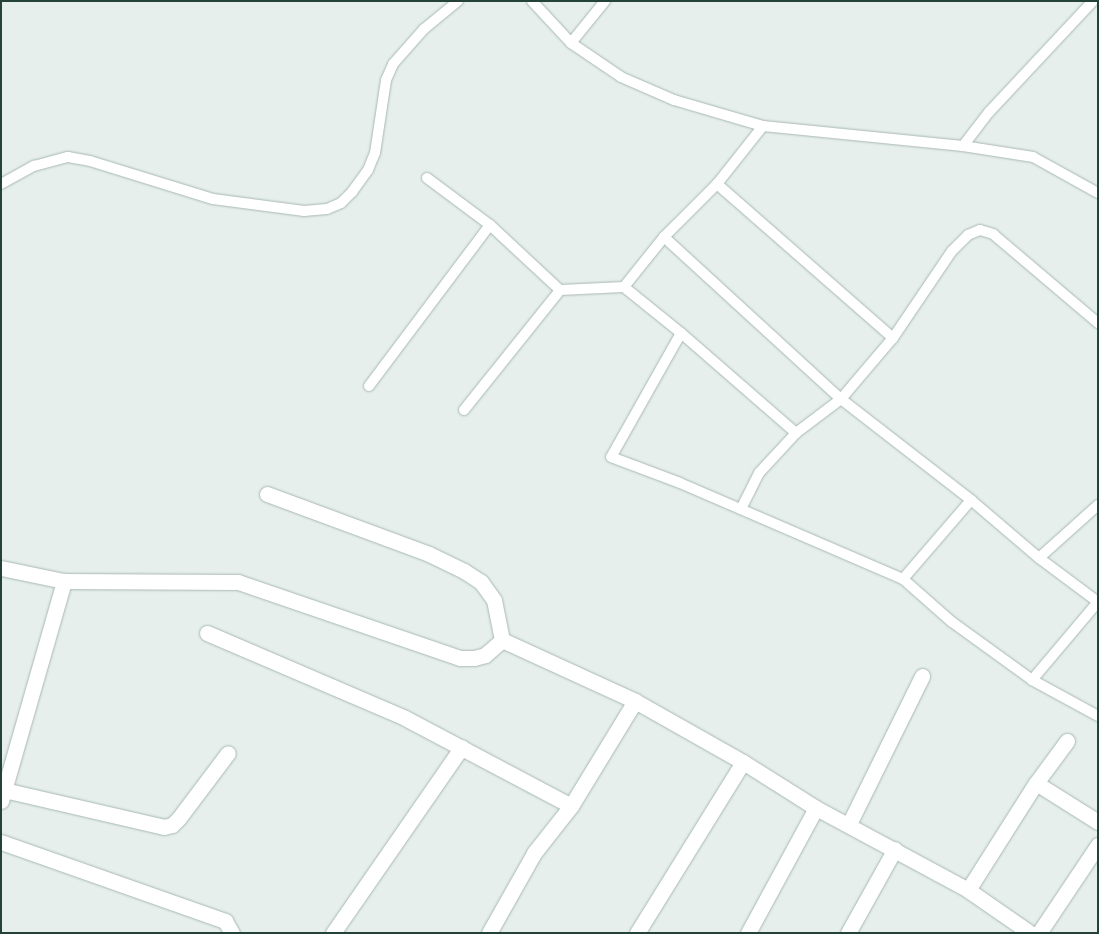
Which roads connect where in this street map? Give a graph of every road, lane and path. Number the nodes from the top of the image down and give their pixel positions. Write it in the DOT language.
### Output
graph roads {
  1 [pos="458,1"];
  2 [pos="532,1"];
  3 [pos="605,1"];
  4 [pos="1093,1"];
  5 [pos="571,43"];
  6 [pos="762,126"];
  7 [pos="963,146"];
  8 [pos="427,178"];
  9 [pos="1,184"];
  10 [pos="717,184"];
  11 [pos="1098,193"];
  12 [pos="490,225"];
  13 [pos="664,237"];
  14 [pos="624,288"];
  15 [pos="560,290"];
  16 [pos="1098,323"];
  17 [pos="681,333"];
  18 [pos="893,338"];
  19 [pos="369,386"];
  20 [pos="841,399"];
  21 [pos="464,410"];
  22 [pos="796,433"];
  23 [pos="267,494"];
  24 [pos="971,500"];
  25 [pos="1098,505"];
  26 [pos="741,508"];
  27 [pos="1039,558"];
  28 [pos="1,568"];
  29 [pos="903,579"];
  30 [pos="64,581"];
  31 [pos="1098,602"];
  32 [pos="207,633"];
  33 [pos="502,640"];
  34 [pos="922,676"];
  35 [pos="1032,680"];
  36 [pos="635,701"];
  37 [pos="1098,716"];
  38 [pos="1067,741"];
  39 [pos="462,747"];
  40 [pos="228,753"];
  41 [pos="743,762"];
  42 [pos="1036,783"];
  43 [pos="2,795"];
  44 [pos="571,806"];
  45 [pos="816,808"];
  46 [pos="1098,822"];
  47 [pos="850,824"];
  48 [pos="1,842"];
  49 [pos="1097,846"];
  50 [pos="895,849"];
  51 [pos="968,890"];
  52 [pos="232,933"];
  53 [pos="333,933"];
  54 [pos="489,933"];
  55 [pos="637,933"];
  56 [pos="748,933"];
  57 [pos="848,933"];
  58 [pos="1030,933"];
  59 [pos="1039,933"];
  1 -- 9 [label="lane"];
  2 -- 5 [label="lane"];
  3 -- 5 [label="lane"];
  4 -- 7 [label="lane"];
  5 -- 6 [label="lane"];
  6 -- 7 [label="lane"];
  6 -- 10 [label="lane"];
  7 -- 11 [label="lane"];
  8 -- 12 [label="lane"];
  10 -- 13 [label="lane"];
  10 -- 18 [label="lane"];
  12 -- 15 [label="lane"];
  12 -- 19 [label="lane"];
  13 -- 14 [label="lane"];
  13 -- 20 [label="lane"];
  14 -- 15 [label="lane"];
  14 -- 17 [label="lane"];
  15 -- 21 [label="lane"];
  16 -- 18 [label="lane"];
  17 -- 22 [label="lane"];
  17 -- 26 [label="lane"];
  18 -- 20 [label="lane"];
  20 -- 22 [label="lane"];
  20 -- 24 [label="lane"];
  22 -- 26 [label="lane"];
  23 -- 33 [label="street"];
  24 -- 27 [label="lane"];
  24 -- 29 [label="lane"];
  25 -- 27 [label="lane"];
  26 -- 29 [label="lane"];
  27 -- 31 [label="lane"];
  28 -- 30 [label="street"];
  29 -- 35 [label="lane"];
  30 -- 33 [label="street"];
  30 -- 43 [label="street"];
  31 -- 35 [label="lane"];
  32 -- 39 [label="street"];
  33 -- 36 [label="street"];
  34 -- 47 [label="street"];
  35 -- 37 [label="lane"];
  36 -- 41 [label="street"];
  36 -- 44 [label="street"];
  38 -- 42 [label="street"];
  39 -- 44 [label="street"];
  39 -- 53 [label="street"];
  40 -- 43 [label="street"];
  41 -- 45 [label="street"];
  41 -- 55 [label="street"];
  42 -- 46 [label="street"];
  42 -- 51 [label="street"];
  44 -- 54 [label="street"];
  45 -- 47 [label="street"];
  45 -- 56 [label="street"];
  47 -- 50 [label="street"];
  48 -- 52 [label="street"];
  49 -- 59 [label="street"];
  50 -- 51 [label="street"];
  50 -- 57 [label="street"];
  51 -- 58 [label="street"];
}
